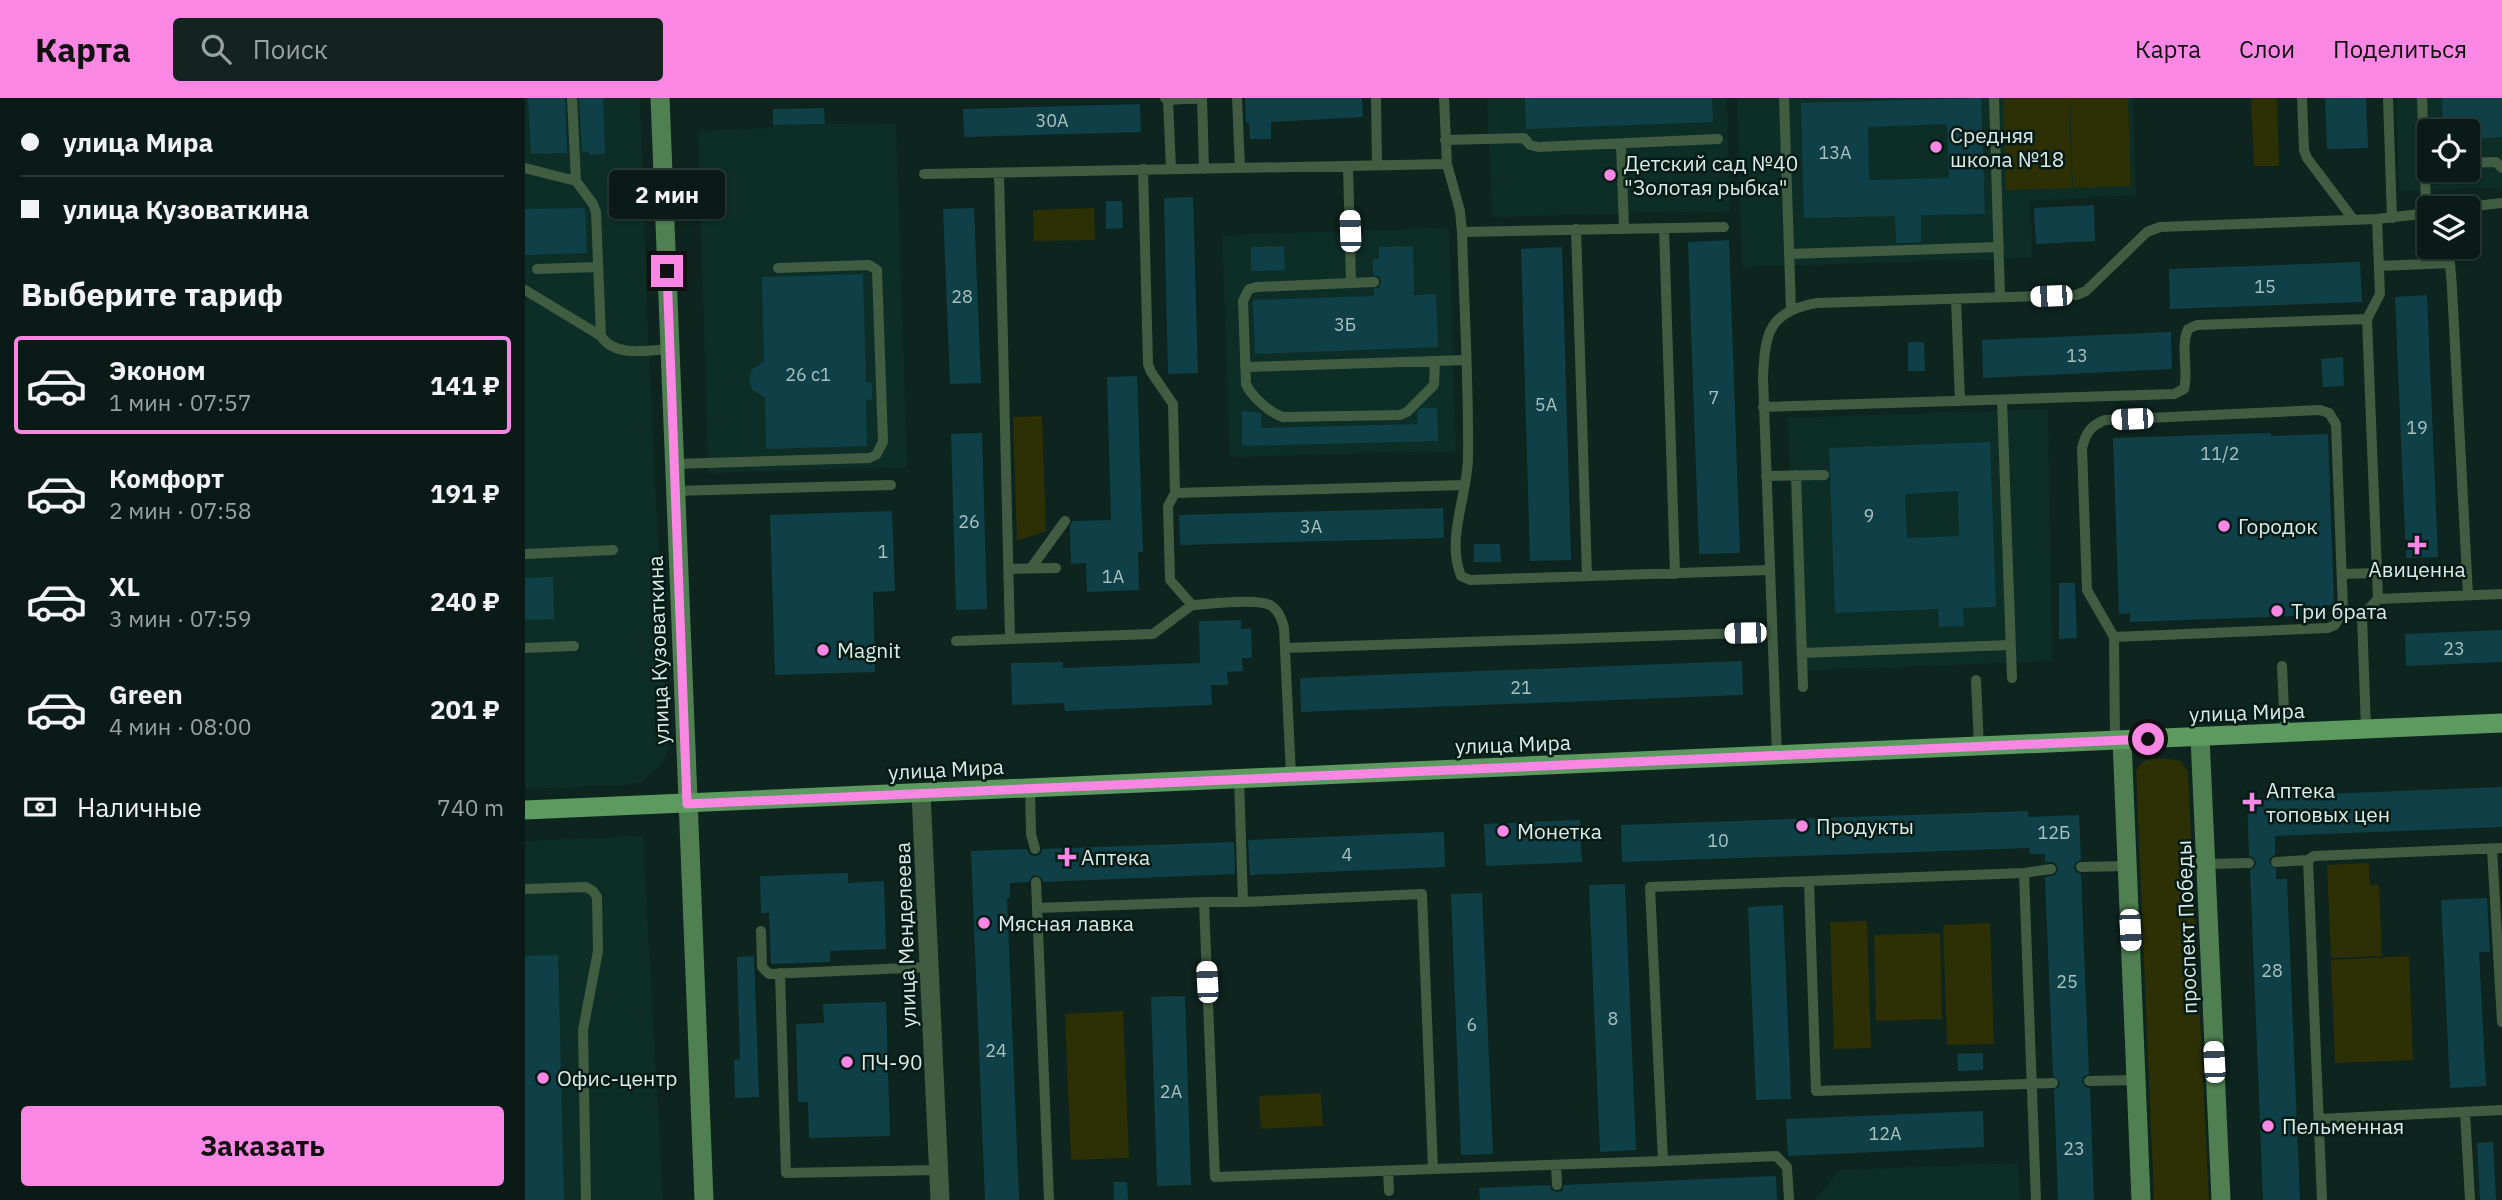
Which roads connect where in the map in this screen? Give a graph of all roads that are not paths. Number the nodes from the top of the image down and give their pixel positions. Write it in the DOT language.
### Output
graph roads {
  1 [pos="572,98"];
  2 [pos="660,98"];
  3 [pos="1202,98"];
  4 [pos="1237,98"];
  5 [pos="1376,98"];
  6 [pos="1444,98"];
  7 [pos="1784,98"];
  8 [pos="1994,98"];
  9 [pos="2302,98"];
  10 [pos="2388,98"];
  11 [pos="2422,98"];
  12 [pos="1167,99"];
  13 [pos="2424,119"];
  14 [pos="1718,139"];
  15 [pos="1445,140"];
  16 [pos="1621,144"];
  17 [pos="2480,163"];
  18 [pos="1447,164"];
  19 [pos="1377,165"];
  20 [pos="1348,166"];
  21 [pos="525,168"];
  22 [pos="1240,168"];
  23 [pos="2502,168"];
  24 [pos="1143,169"];
  25 [pos="1171,169"];
  26 [pos="1204,169"];
  27 [pos="999,173"];
  28 [pos="924,174"];
  29 [pos="576,181"];
  30 [pos="2502,204"];
  31 [pos="2480,206"];
  32 [pos="2417,215"];
  33 [pos="2392,218"];
  34 [pos="2353,219"];
  35 [pos="2377,219"];
  36 [pos="1724,227"];
  37 [pos="1664,228"];
  38 [pos="1576,229"];
  39 [pos="1624,229"];
  40 [pos="1462,232"];
  41 [pos="1999,247"];
  42 [pos="1789,254"];
  43 [pos="2449,259"];
  44 [pos="2450,263"];
  45 [pos="2379,266"];
  46 [pos="597,267"];
  47 [pos="778,268"];
  48 [pos="537,269"];
  49 [pos="1374,282"];
  50 [pos="1351,283"];
  51 [pos="525,290"];
  52 [pos="2000,298"];
  53 [pos="1957,299"];
  54 [pos="1791,310"];
  55 [pos="2367,319"];
  56 [pos="601,337"];
  57 [pos="670,349"];
  58 [pos="1465,360"];
  59 [pos="1436,361"];
  60 [pos="1245,367"];
  61 [pos="2001,400"];
  62 [pos="1960,401"];
  63 [pos="1763,407"];
  64 [pos="674,464"];
  65 [pos="1796,475"];
  66 [pos="1824,475"];
  67 [pos="1766,476"];
  68 [pos="891,485"];
  69 [pos="1465,485"];
  70 [pos="675,491"];
  71 [pos="1175,493"];
  72 [pos="1065,520"];
  73 [pos="613,551"];
  74 [pos="525,554"];
  75 [pos="1031,568"];
  76 [pos="1056,568"];
  77 [pos="1009,569"];
  78 [pos="1769,570"];
  79 [pos="2377,573"];
  80 [pos="1675,574"];
  81 [pos="2342,575"];
  82 [pos="1587,576"];
  83 [pos="2502,594"];
  84 [pos="2468,595"];
  85 [pos="2378,599"];
  86 [pos="1192,605"];
  87 [pos="1772,632"];
  88 [pos="2114,636"];
  89 [pos="1010,639"];
  90 [pos="956,641"];
  91 [pos="2010,645"];
  92 [pos="574,646"];
  93 [pos="525,648"];
  94 [pos="1285,648"];
  95 [pos="1802,653"];
  96 [pos="2282,666"];
  97 [pos="2012,678"];
  98 [pos="1976,680"];
  99 [pos="1803,687"];
  100 [pos="2502,723"];
  101 [pos="2366,729"];
  102 [pos="2285,733"];
  103 [pos="2200,737"];
  104 [pos="2118,740"];
  105 [pos="1979,747"];
  106 [pos="1777,755"];
  107 [pos="1291,776"];
  108 [pos="1239,778"];
  109 [pos="1030,788"];
  110 [pos="921,793"];
  111 [pos="687,804"];
  112 [pos="525,810"];
  113 [pos="1035,849"];
  114 [pos="2497,849"];
  115 [pos="2308,860"];
  116 [pos="2276,862"];
  117 [pos="2249,863"];
  118 [pos="2206,864"];
  119 [pos="2127,866"];
  120 [pos="2081,867"];
  121 [pos="2051,869"];
  122 [pos="2024,873"];
  123 [pos="1036,882"];
  124 [pos="1809,882"];
  125 [pos="525,889"];
  126 [pos="1204,902"];
  127 [pos="1243,902"];
  128 [pos="1037,908"];
  129 [pos="761,931"];
  130 [pos="930,967"];
  131 [pos="780,973"];
  132 [pos="2502,1022"];
  133 [pos="2137,1080"];
  134 [pos="2089,1081"];
  135 [pos="2053,1083"];
  136 [pos="2032,1084"];
  137 [pos="2502,1110"];
  138 [pos="2465,1112"];
  139 [pos="2319,1119"];
  140 [pos="1663,1161"];
  141 [pos="1556,1165"];
  142 [pos="1433,1169"];
  143 [pos="938,1170"];
  144 [pos="1388,1171"];
  145 [pos="1557,1185"];
  146 [pos="1389,1191"];
  147 [pos="586,1200"];
  148 [pos="704,1200"];
  149 [pos="940,1200"];
  150 [pos="1049,1200"];
  151 [pos="1789,1200"];
  152 [pos="2036,1200"];
  153 [pos="2141,1200"];
  154 [pos="2221,1200"];
  155 [pos="2322,1200"];
  156 [pos="2470,1200"];
  1 -- 29 [label="lane"];
  2 -- 57 [label="main road, улица Кузоваткина"];
  3 -- 12 [label="lane"];
  3 -- 26 [label="lane"];
  4 -- 22 [label="lane"];
  5 -- 19 [label="lane"];
  6 -- 15 [label="lane"];
  7 -- 42 [label="lane"];
  8 -- 41 [label="lane"];
  9 -- 34 [label="lane"];
  10 -- 33 [label="lane"];
  11 -- 13 [label="lane"];
  12 -- 25 [label="lane"];
  14 -- 16 [label="lane"];
  15 -- 16 [label="lane"];
  15 -- 18 [label="lane"];
  16 -- 39 [label="lane"];
  17 -- 23 [label="lane"];
  18 -- 19 [label="lane"];
  18 -- 40 [label="lane"];
  19 -- 20 [label="lane"];
  20 -- 22 [label="lane"];
  20 -- 50 [label="lane"];
  21 -- 29 [label="lane"];
  22 -- 26 [label="lane"];
  24 -- 25 [label="lane"];
  24 -- 27 [label="lane"];
  24 -- 71 [label="lane"];
  25 -- 26 [label="lane"];
  27 -- 28 [label="lane"];
  27 -- 77 [label="lane"];
  29 -- 46 [label="lane"];
  30 -- 31 [label="lane"];
  32 -- 33 [label="lane"];
  33 -- 35 [label="lane"];
  34 -- 35 [label="lane"];
  34 -- 52 [label="lane"];
  35 -- 45 [label="lane"];
  36 -- 37 [label="lane"];
  37 -- 39 [label="lane"];
  37 -- 80 [label="lane"];
  38 -- 39 [label="lane"];
  38 -- 40 [label="lane"];
  38 -- 82 [label="lane"];
  40 -- 58 [label="lane"];
  41 -- 42 [label="lane"];
  41 -- 52 [label="lane"];
  42 -- 54 [label="lane"];
  43 -- 44 [label="lane"];
  44 -- 45 [label="lane"];
  44 -- 84 [label="lane"];
  45 -- 55 [label="lane"];
  46 -- 48 [label="lane"];
  46 -- 56 [label="lane"];
  47 -- 64 [label="lane"];
  49 -- 50 [label="lane"];
  50 -- 60 [label="lane"];
  51 -- 56 [label="lane"];
  52 -- 53 [label="lane"];
  53 -- 54 [label="lane"];
  53 -- 62 [label="lane"];
  54 -- 63 [label="lane"];
  55 -- 61 [label="lane"];
  55 -- 79 [label="lane"];
  56 -- 57 [label="lane"];
  57 -- 64 [label="main road, улица Кузоваткина"];
  58 -- 59 [label="lane"];
  58 -- 69 [label="lane"];
  59 -- 60 [label="lane"];
  59 -- 60 [label="lane"];
  61 -- 62 [label="lane"];
  61 -- 91 [label="lane"];
  62 -- 63 [label="lane"];
  63 -- 67 [label="lane"];
  64 -- 70 [label="main road, улица Кузоваткина"];
  65 -- 66 [label="lane"];
  65 -- 67 [label="lane"];
  65 -- 95 [label="lane"];
  67 -- 78 [label="lane"];
  68 -- 70 [label="lane"];
  69 -- 71 [label="lane"];
  69 -- 82 [label="lane"];
  70 -- 111 [label="main road, улица Кузоваткина"];
  71 -- 86 [label="lane"];
  72 -- 75 [label="lane"];
  73 -- 74 [label="lane"];
  75 -- 76 [label="lane"];
  75 -- 77 [label="lane"];
  77 -- 89 [label="lane"];
  78 -- 80 [label="lane"];
  78 -- 87 [label="lane"];
  79 -- 81 [label="lane"];
  79 -- 85 [label="lane"];
  80 -- 82 [label="lane"];
  81 -- 88 [label="lane"];
  81 -- 88 [label="lane"];
  83 -- 84 [label="lane"];
  84 -- 85 [label="lane"];
  85 -- 101 [label="lane"];
  86 -- 89 [label="lane"];
  86 -- 94 [label="lane"];
  87 -- 94 [label="lane"];
  87 -- 106 [label="lane"];
  88 -- 104 [label="lane"];
  89 -- 90 [label="lane"];
  91 -- 95 [label="lane"];
  91 -- 97 [label="lane"];
  92 -- 93 [label="lane"];
  94 -- 107 [label="lane"];
  95 -- 99 [label="lane"];
  96 -- 102 [label="lane"];
  98 -- 105 [label="lane"];
  100 -- 101 [label="main road, улица Мира"];
  101 -- 102 [label="main road, улица Мира"];
  102 -- 103 [label="main road, улица Мира"];
  103 -- 104 [label="main road, улица Мира"];
  103 -- 118 [label="main road, проспект Победы"];
  104 -- 105 [label="main road, улица Мира"];
  104 -- 119 [label="main road"];
  105 -- 106 [label="main road, улица Мира"];
  106 -- 107 [label="main road, улица Мира"];
  107 -- 108 [label="main road, улица Мира"];
  108 -- 109 [label="main road, улица Мира"];
  108 -- 127 [label="lane"];
  109 -- 110 [label="main road, улица Мира"];
  109 -- 113 [label="lane"];
  110 -- 111 [label="main road, улица Мира"];
  110 -- 130 [label="street, улица Менделеева"];
  111 -- 112 [label="main road, улица Мира"];
  111 -- 148 [label="main road, улица Кузоваткина"];
  114 -- 115 [label="lane"];
  114 -- 132 [label="lane"];
  115 -- 116 [label="lane"];
  115 -- 139 [label="lane"];
  117 -- 118 [label="lane"];
  118 -- 154 [label="main road, проспект Победы"];
  119 -- 120 [label="lane"];
  119 -- 133 [label="main road"];
  121 -- 122 [label="lane"];
  122 -- 124 [label="lane"];
  122 -- 136 [label="lane"];
  123 -- 128 [label="lane"];
  124 -- 136 [label="lane"];
  124 -- 140 [label="lane"];
  125 -- 147 [label="lane"];
  126 -- 127 [label="lane"];
  126 -- 128 [label="lane"];
  126 -- 144 [label="lane"];
  127 -- 142 [label="lane"];
  128 -- 150 [label="lane"];
  129 -- 131 [label="lane"];
  130 -- 131 [label="lane"];
  130 -- 143 [label="street, улица Менделеева"];
  131 -- 143 [label="lane"];
  133 -- 134 [label="lane"];
  133 -- 153 [label="main road"];
  135 -- 136 [label="lane"];
  136 -- 152 [label="lane"];
  137 -- 138 [label="lane"];
  138 -- 139 [label="lane"];
  138 -- 156 [label="lane"];
  139 -- 155 [label="lane"];
  140 -- 141 [label="lane"];
  140 -- 151 [label="lane"];
  141 -- 142 [label="lane"];
  141 -- 145 [label="lane"];
  142 -- 144 [label="lane"];
  143 -- 149 [label="street, улица Менделеева"];
  144 -- 146 [label="lane"];
}
